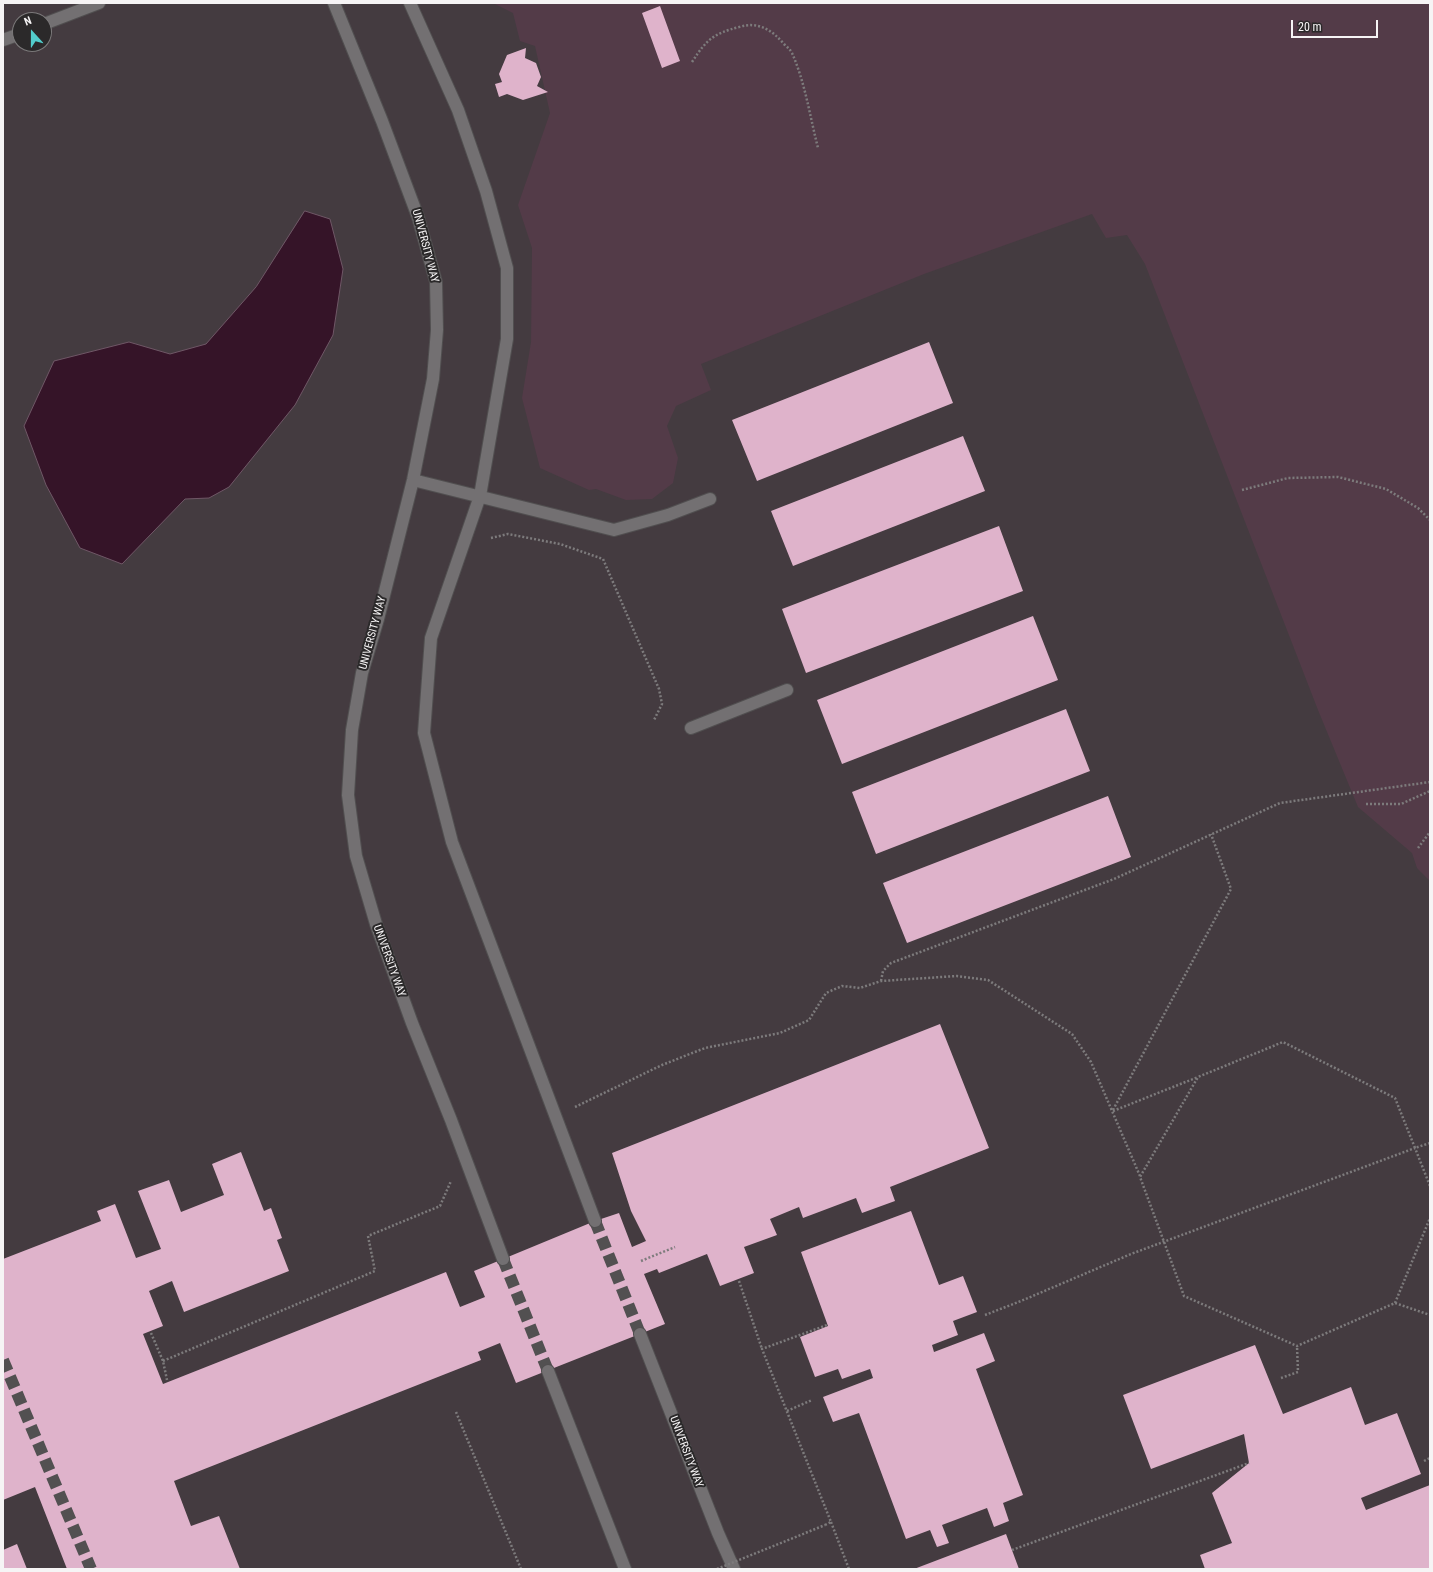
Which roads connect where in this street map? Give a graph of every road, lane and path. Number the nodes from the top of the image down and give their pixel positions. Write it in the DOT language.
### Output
graph roads {
  1 [pos="99,3"];
  2 [pos="334,3"];
  3 [pos="410,3"];
  4 [pos="52,21"];
  5 [pos="692,62"];
  6 [pos="818,148"];
  7 [pos="412,480"];
  8 [pos="1242,490"];
  9 [pos="480,496"];
  10 [pos="710,499"];
  11 [pos="1430,520"];
  12 [pos="491,538"];
  13 [pos="787,690"];
  14 [pos="654,720"];
  15 [pos="692,728"];
  16 [pos="1430,782"];
  17 [pos="1430,791"];
  18 [pos="1366,804"];
  19 [pos="1430,832"];
  20 [pos="1211,834"];
  21 [pos="1418,848"];
  22 [pos="881,981"];
  23 [pos="1198,1077"];
  24 [pos="1113,1111"];
  25 [pos="556,1116"];
  26 [pos="1430,1142"];
  27 [pos="1415,1148"];
  28 [pos="463,1152"];
  29 [pos="1140,1177"];
  30 [pos="1430,1186"];
  31 [pos="1430,1218"];
  32 [pos="595,1221"];
  33 [pos="1164,1243"];
  34 [pos="675,1247"];
  35 [pos="503,1259"];
  36 [pos="641,1261"];
  37 [pos="739,1281"];
  38 [pos="1395,1303"];
  39 [pos="985,1315"];
  40 [pos="1430,1315"];
  41 [pos="827,1325"];
  42 [pos="151,1334"];
  43 [pos="640,1334"];
  44 [pos="1297,1346"];
  45 [pos="762,1348"];
  46 [pos="163,1361"];
  47 [pos="548,1370"];
  48 [pos="1281,1378"];
  49 [pos="168,1380"];
  50 [pos="812,1400"];
  51 [pos="787,1411"];
  52 [pos="456,1412"];
  53 [pos="1430,1458"];
  54 [pos="1424,1461"];
  55 [pos="1249,1463"];
  56 [pos="831,1522"];
  57 [pos="1012,1550"];
  58 [pos="521,1569"];
  59 [pos="625,1569"];
  60 [pos="717,1569"];
  61 [pos="734,1569"];
  62 [pos="849,1569"];
  1 -- 4 [label="lane"];
  2 -- 7 [label="lane, UNIVERSITY WAY"];
  3 -- 9 [label="lane"];
  5 -- 6 [label="path"];
  7 -- 9 [label="lane"];
  7 -- 28 [label="lane, UNIVERSITY WAY"];
  8 -- 11 [label="path"];
  9 -- 10 [label="lane"];
  9 -- 25 [label="lane"];
  12 -- 14 [label="path"];
  13 -- 15 [label="lane"];
  16 -- 20 [label="path"];
  17 -- 18 [label="path"];
  19 -- 21 [label="path"];
  20 -- 22 [label="path"];
  20 -- 24 [label="path"];
  22 -- 24 [label="path"];
  22 -- 25 [label="path"];
  23 -- 24 [label="path"];
  23 -- 27 [label="path"];
  23 -- 29 [label="path"];
  24 -- 29 [label="path"];
  25 -- 32 [label="lane"];
  26 -- 27 [label="path"];
  27 -- 30 [label="path"];
  27 -- 33 [label="path"];
  28 -- 35 [label="lane, UNIVERSITY WAY"];
  28 -- 46 [label="path"];
  29 -- 33 [label="path"];
  31 -- 38 [label="path"];
  33 -- 39 [label="path"];
  33 -- 44 [label="path"];
  34 -- 36 [label="path"];
  37 -- 45 [label="path"];
  38 -- 40 [label="path"];
  38 -- 44 [label="path"];
  41 -- 45 [label="path"];
  42 -- 46 [label="path"];
  43 -- 61 [label="lane, UNIVERSITY WAY"];
  44 -- 48 [label="path"];
  45 -- 51 [label="path"];
  46 -- 49 [label="path"];
  47 -- 59 [label="lane"];
  50 -- 51 [label="path"];
  51 -- 56 [label="path"];
  52 -- 58 [label="path"];
  53 -- 54 [label="path"];
  55 -- 57 [label="path"];
  56 -- 60 [label="path, bridge"];
  56 -- 62 [label="path"];
}
